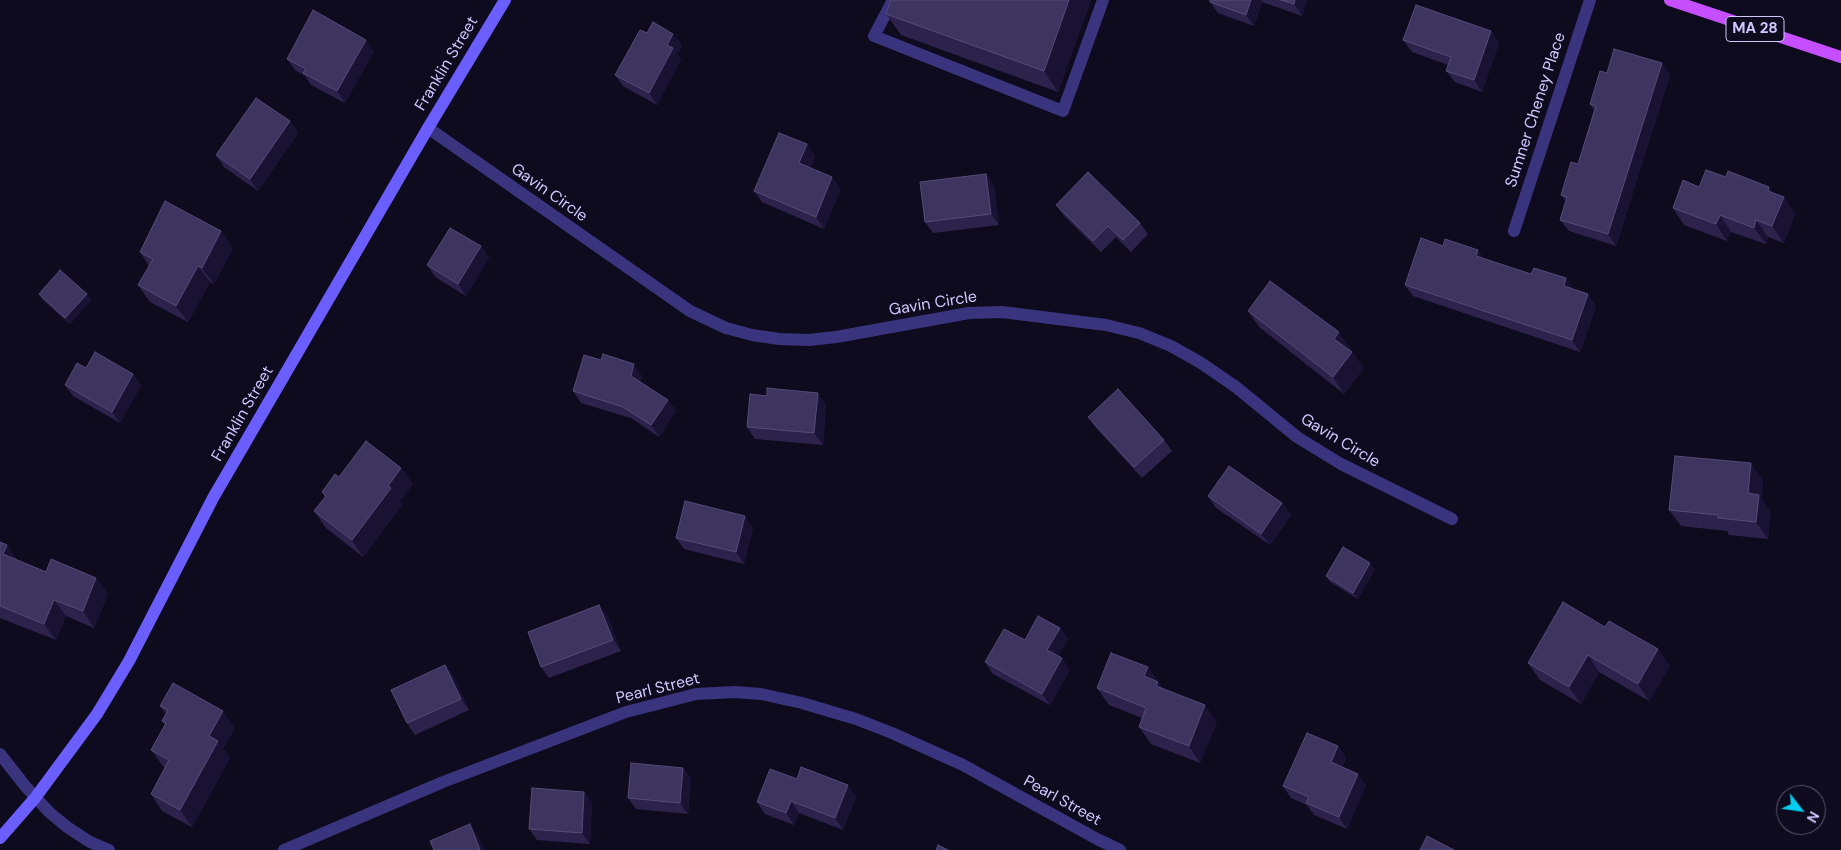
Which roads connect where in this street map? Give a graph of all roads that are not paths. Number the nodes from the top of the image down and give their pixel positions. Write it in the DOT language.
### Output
graph roads {
  1 [pos="505,0"];
  2 [pos="893,0"];
  3 [pos="1103,0"];
  4 [pos="1590,0"];
  5 [pos="1670,0"];
  6 [pos="1841,57"];
  7 [pos="428,128"];
  8 [pos="1514,230"];
  9 [pos="1452,519"];
  10 [pos="0,754"];
  11 [pos="35,798"];
  12 [pos="0,838"];
  13 [pos="109,850"];
  14 [pos="284,850"];
  15 [pos="1120,850"];
  1 -- 7 [label="main road, Franklin Street"];
  2 -- 3 [label="street"];
  4 -- 8 [label="street, Sumner Cheney Place"];
  5 -- 6 [label="main road, MA 28"];
  7 -- 9 [label="street, Gavin Circle"];
  7 -- 11 [label="main road, Franklin Street"];
  10 -- 11 [label="street"];
  11 -- 12 [label="main road, Franklin Street"];
  11 -- 13 [label="street"];
  14 -- 15 [label="street, Pearl Street"];
}
